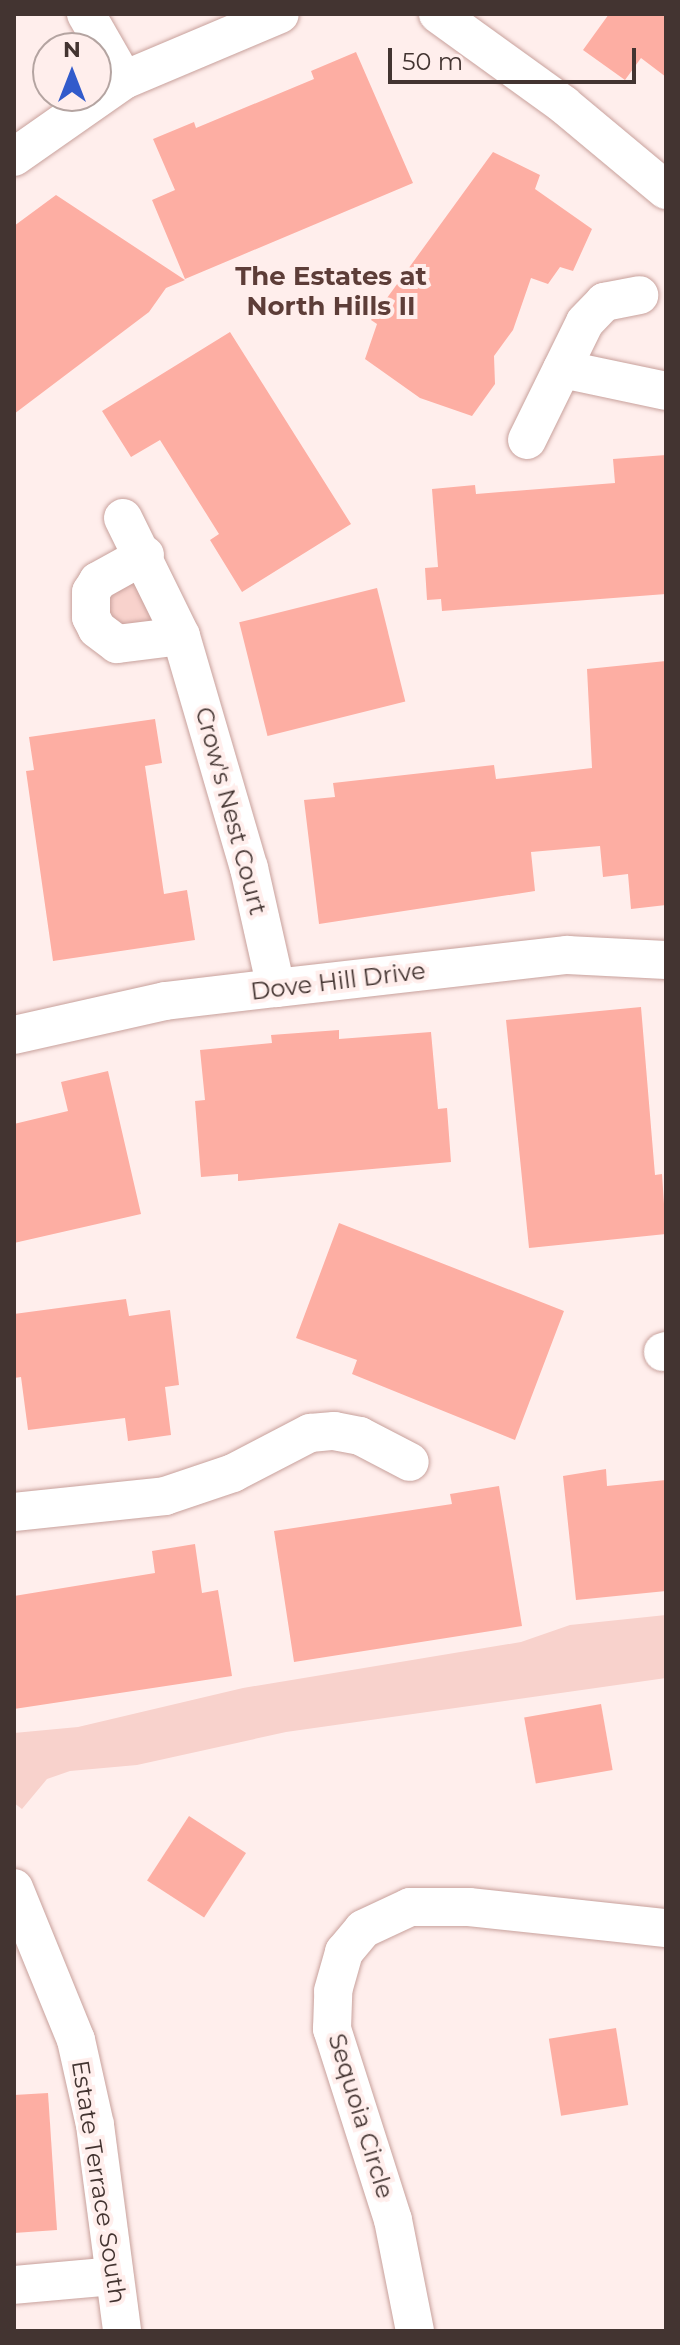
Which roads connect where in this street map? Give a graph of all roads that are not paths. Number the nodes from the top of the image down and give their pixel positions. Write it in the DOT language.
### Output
graph roads {
  1 [pos="86,14"];
  2 [pos="280,14"];
  3 [pos="438,14"];
  4 [pos="124,80"];
  5 [pos="14,157"];
  6 [pos="666,190"];
  7 [pos="639,295"];
  8 [pos="562,369"];
  9 [pos="666,391"];
  10 [pos="527,440"];
  11 [pos="123,518"];
  12 [pos="145,555"];
  13 [pos="181,636"];
  14 [pos="666,960"];
  15 [pos="276,988"];
  16 [pos="14,1035"];
  17 [pos="410,1462"];
  18 [pos="14,1512"];
  19 [pos="17,1894"];
  20 [pos="666,1928"];
  21 [pos="114,2276"];
  22 [pos="14,2285"];
  23 [pos="122,2331"];
  24 [pos="415,2331"];
  1 -- 4 [label="street"];
  2 -- 4 [label="street"];
  3 -- 6 [label="street"];
  4 -- 5 [label="street"];
  7 -- 8 [label="street"];
  8 -- 9 [label="street"];
  8 -- 10 [label="street"];
  11 -- 12 [label="street, Crow's Nest Court"];
  12 -- 13 [label="street, Crow's Nest Court"];
  12 -- 13 [label="street"];
  13 -- 15 [label="street, Crow's Nest Court"];
  14 -- 15 [label="street, Dove Hill Drive"];
  15 -- 16 [label="street, Dove Hill Drive"];
  17 -- 18 [label="street"];
  19 -- 21 [label="street, Estate Terrace South"];
  20 -- 24 [label="street, Sequoia Circle"];
  21 -- 22 [label="street"];
  21 -- 23 [label="street, Estate Terrace South"];
}
